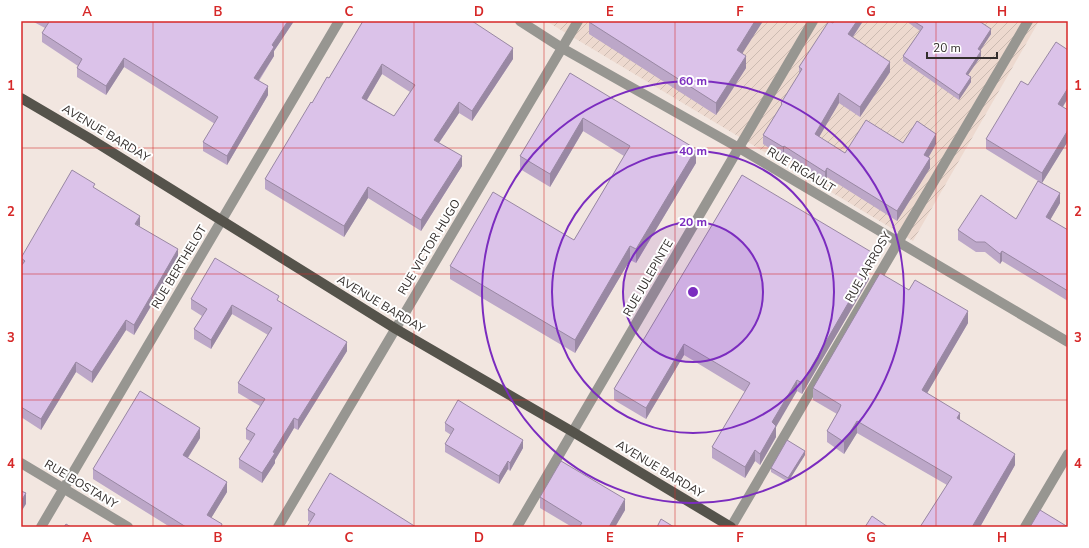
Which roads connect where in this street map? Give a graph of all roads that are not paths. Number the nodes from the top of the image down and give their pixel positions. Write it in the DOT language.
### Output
graph roads {
  1 [pos="339,21"];
  2 [pos="520,21"];
  3 [pos="578,21"];
  4 [pos="813,21"];
  5 [pos="1028,21"];
  6 [pos="562,48"];
  7 [pos="21,98"];
  8 [pos="739,148"];
  9 [pos="222,221"];
  10 [pos="898,242"];
  11 [pos="396,329"];
  12 [pos="1068,342"];
  13 [pos="573,432"];
  14 [pos="1068,454"];
  15 [pos="21,463"];
  16 [pos="64,489"];
  17 [pos="41,527"];
  18 [pos="128,527"];
  19 [pos="278,527"];
  20 [pos="517,527"];
  21 [pos="731,527"];
  22 [pos="1025,527"];
  1 -- 9 [label="street, RUE BERTHELOT"];
  2 -- 6 [label="street, RUE RIGAULT"];
  3 -- 6 [label="street, RUE VICTOR HUGO"];
  4 -- 8 [label="street, RUE JULEPINTE"];
  5 -- 10 [label="street, RUE JARROSY"];
  6 -- 8 [label="street, RUE RIGAULT"];
  6 -- 11 [label="street, RUE VICTOR HUGO"];
  7 -- 9 [label="main road, AVENUE BARDAY"];
  8 -- 10 [label="street, RUE RIGAULT"];
  8 -- 13 [label="street, RUE JULEPINTE"];
  9 -- 11 [label="main road, AVENUE BARDAY"];
  9 -- 16 [label="street, RUE BERTHELOT"];
  10 -- 12 [label="street, RUE RIGAULT"];
  10 -- 21 [label="street, RUE JARROSY"];
  11 -- 13 [label="main road, AVENUE BARDAY"];
  11 -- 19 [label="street, RUE VICTOR HUGO"];
  13 -- 20 [label="street, RUE JULEPINTE"];
  13 -- 21 [label="main road, AVENUE BARDAY"];
  14 -- 22 [label="street"];
  15 -- 16 [label="street, RUE BOSTANY"];
  16 -- 17 [label="street, RUE BERTHELOT"];
  16 -- 18 [label="street, RUE BOSTANY"];
}
